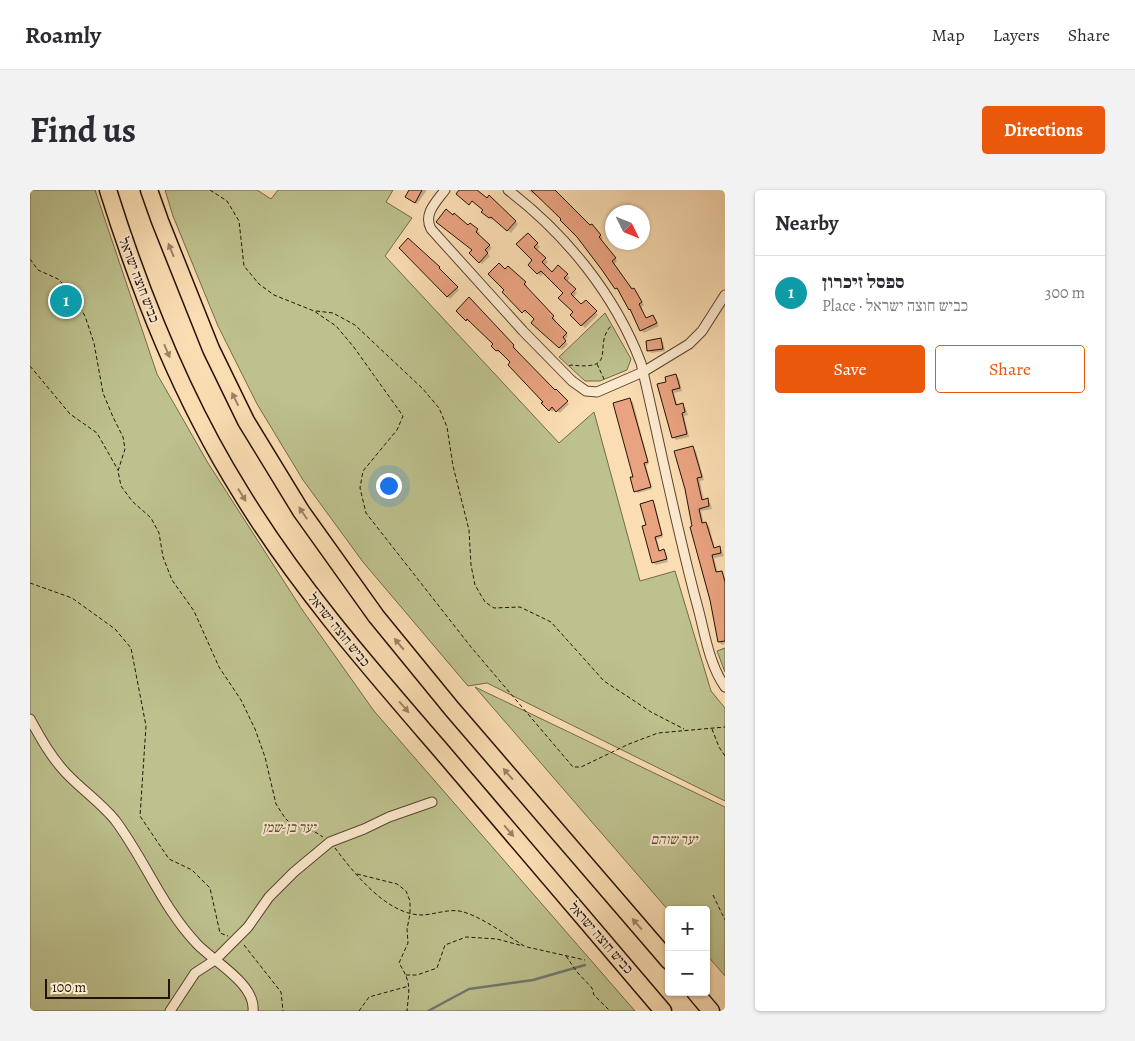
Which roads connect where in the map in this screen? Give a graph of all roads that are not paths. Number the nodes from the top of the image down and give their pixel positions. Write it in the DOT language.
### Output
graph roads {
  1 [pos="108,190"];
  2 [pos="149,190"];
  3 [pos="445,190"];
  4 [pos="508,190"];
  5 [pos="725,295"];
  6 [pos="643,372"];
  7 [pos="725,687"];
  8 [pos="30,720"];
  9 [pos="432,802"];
  10 [pos="665,956"];
  11 [pos="215,960"];
  12 [pos="698,996"];
  13 [pos="170,1011"];
  14 [pos="253,1011"];
  15 [pos="663,1011"];
  16 [pos="711,1011"];
  1 -- 15 [label="highway, כביש חוצה ישראל, one-way"];
  10 -- 2 [label="highway, one-way"];
  3 -- 6 [label="street"];
  4 -- 6 [label="street"];
  5 -- 6 [label="street"];
  6 -- 7 [label="street"];
  8 -- 11 [label="street"];
  9 -- 11 [label="street"];
  11 -- 13 [label="street"];
  11 -- 14 [label="street"];
  12 -- 16 [label="highway"];
}
